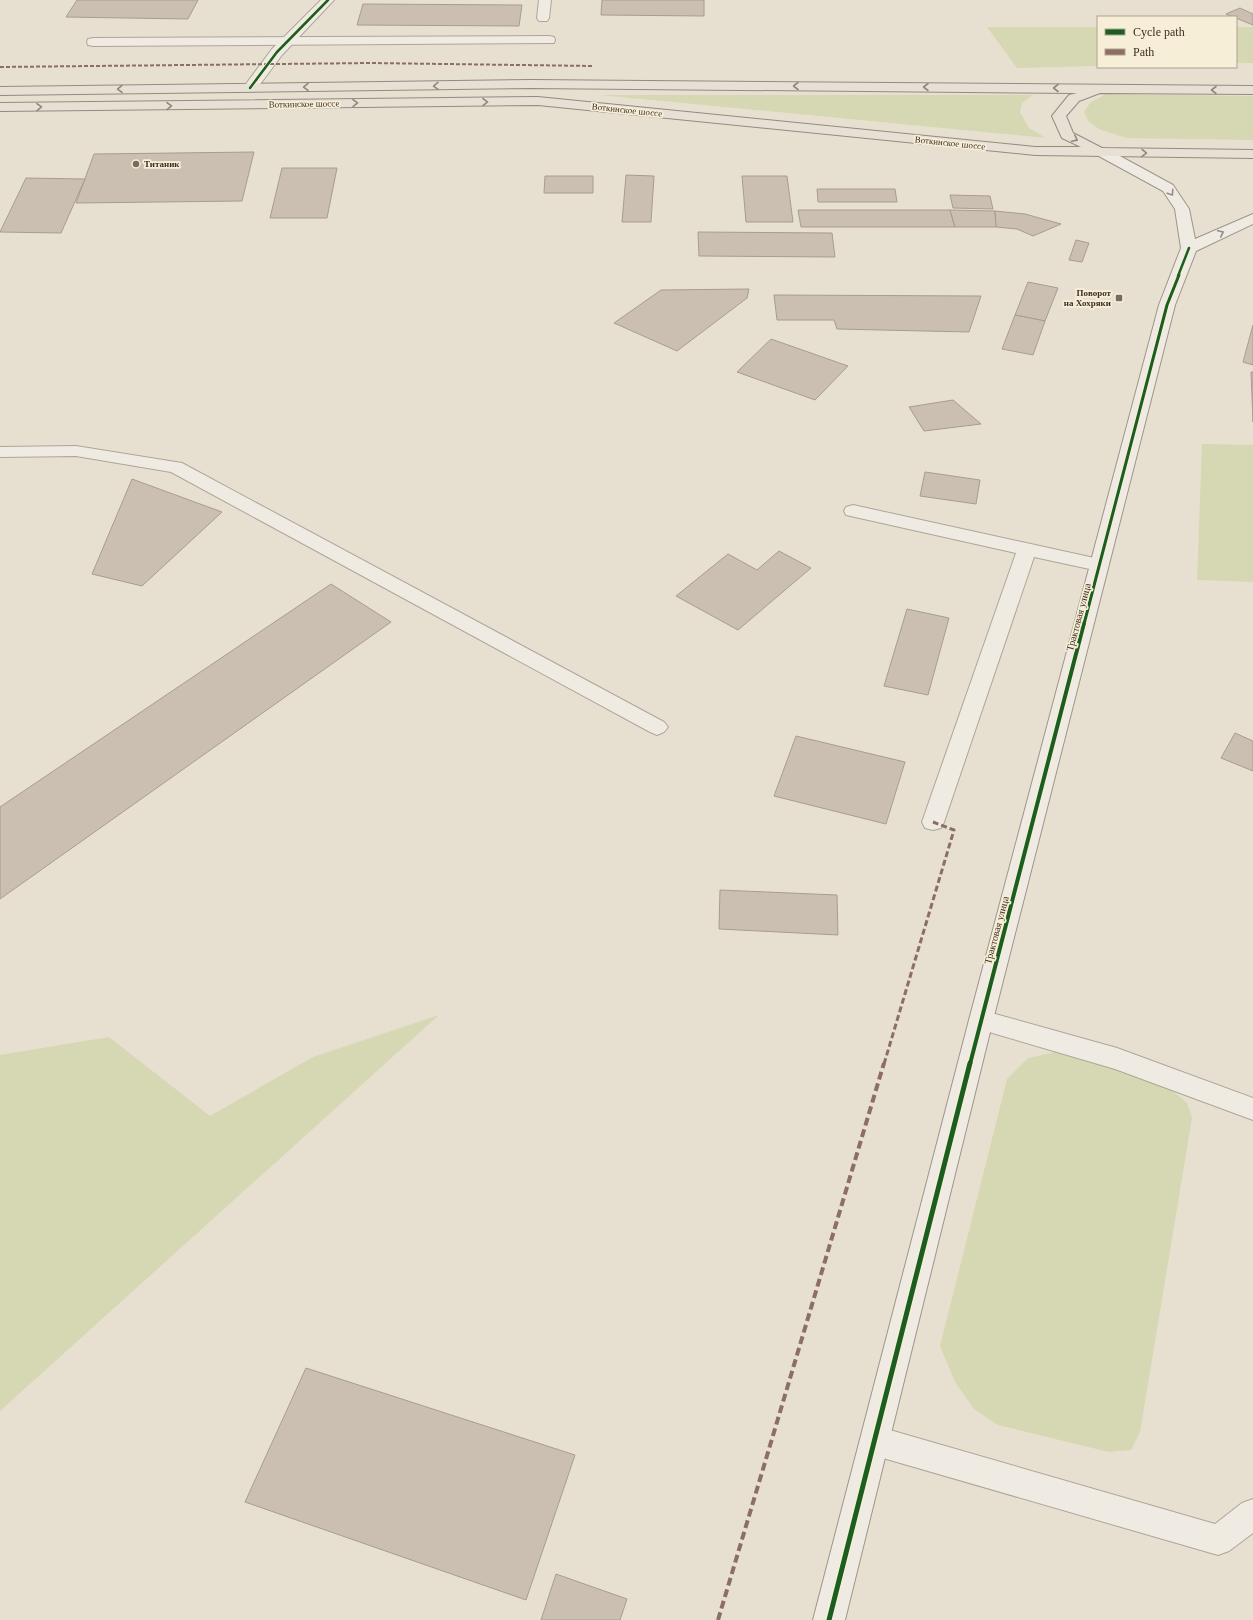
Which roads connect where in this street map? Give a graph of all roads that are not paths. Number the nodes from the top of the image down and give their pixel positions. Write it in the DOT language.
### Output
graph roads {
  1 [pos="328,0"];
  2 [pos="544,0"];
  3 [pos="543,18"];
  4 [pos="288,40"];
  5 [pos="549,40"];
  6 [pos="93,42"];
  7 [pos="250,88"];
  8 [pos="1101,89"];
  9 [pos="1253,90"];
  10 [pos="0,91"];
  11 [pos="0,107"];
  12 [pos="1102,152"];
  13 [pos="1253,154"];
  14 [pos="1253,218"];
  15 [pos="1189,248"];
  16 [pos="0,452"];
  17 [pos="852,511"];
  18 [pos="1027,550"];
  19 [pos="1099,565"];
  20 [pos="657,727"];
  21 [pos="933,822"];
  22 [pos="981,1020"];
  23 [pos="1253,1109"];
  24 [pos="876,1441"];
  25 [pos="1253,1514"];
  26 [pos="830,1620"];
  1 -- 4 [label="street"];
  2 -- 3 [label="street"];
  4 -- 5 [label="street"];
  4 -- 6 [label="street"];
  4 -- 7 [label="street"];
  8 -- 7 [label="main road, Воткинское шоссе, one-way"];
  7 -- 10 [label="main road, Воткинское шоссе, one-way"];
  9 -- 8 [label="main road, Воткинское шоссе, one-way"];
  8 -- 12 [label="main road, one-way"];
  11 -- 12 [label="main road, Воткинское шоссе, one-way"];
  12 -- 13 [label="main road, Воткинское шоссе, one-way"];
  12 -- 15 [label="street, one-way"];
  15 -- 14 [label="street, one-way"];
  15 -- 19 [label="street, Трактовая улица"];
  16 -- 20 [label="street"];
  17 -- 18 [label="street"];
  18 -- 19 [label="street"];
  18 -- 21 [label="street"];
  19 -- 22 [label="street, Трактовая улица"];
  22 -- 23 [label="street"];
  22 -- 24 [label="street, Трактовая улица"];
  24 -- 25 [label="street"];
  24 -- 26 [label="street, Трактовая улица"];
}
